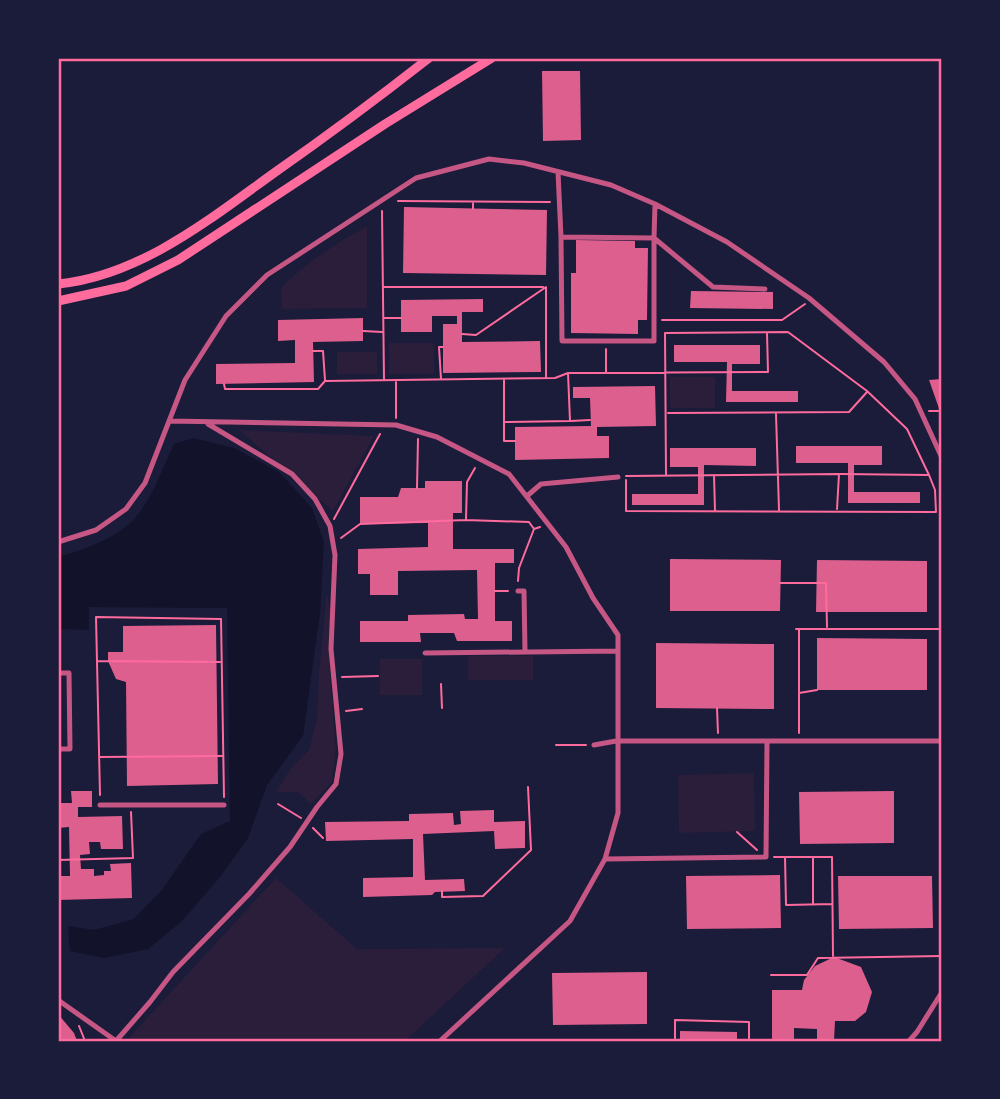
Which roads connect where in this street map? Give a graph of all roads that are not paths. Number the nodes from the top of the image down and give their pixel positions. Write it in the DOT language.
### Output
graph roads {
  1 [pos="429,58"];
  2 [pos="492,58"];
  3 [pos="558,172"];
  4 [pos="655,204"];
  5 [pos="561,237"];
  6 [pos="654,238"];
  7 [pos="58,284"];
  8 [pos="765,289"];
  9 [pos="58,301"];
  10 [pos="170,421"];
  11 [pos="205,422"];
  12 [pos="942,458"];
  13 [pos="618,477"];
  14 [pos="527,496"];
  15 [pos="58,542"];
  16 [pos="518,591"];
  17 [pos="618,651"];
  18 [pos="525,652"];
  19 [pos="425,653"];
  20 [pos="58,673"];
  21 [pos="616,741"];
  22 [pos="942,741"];
  23 [pos="767,742"];
  24 [pos="594,745"];
  25 [pos="58,750"];
  26 [pos="100,805"];
  27 [pos="224,805"];
  28 [pos="605,859"];
  29 [pos="942,992"];
  30 [pos="58,1000"];
  31 [pos="116,1041"];
  32 [pos="440,1041"];
  33 [pos="909,1041"];
  1 -- 7 [label="highway"];
  2 -- 9 [label="highway"];
  3 -- 4 [label="street"];
  3 -- 5 [label="street"];
  3 -- 10 [label="street"];
  4 -- 6 [label="street"];
  4 -- 12 [label="street"];
  5 -- 6 [label="street"];
  5 -- 6 [label="street"];
  6 -- 8 [label="street"];
  10 -- 11 [label="street"];
  10 -- 15 [label="street"];
  11 -- 14 [label="street"];
  11 -- 31 [label="street"];
  13 -- 14 [label="street"];
  14 -- 17 [label="street"];
  16 -- 18 [label="street"];
  17 -- 18 [label="street"];
  17 -- 21 [label="street"];
  18 -- 19 [label="street"];
  20 -- 25 [label="street"];
  21 -- 23 [label="street"];
  21 -- 24 [label="street"];
  21 -- 28 [label="street"];
  22 -- 23 [label="street"];
  23 -- 28 [label="street"];
  26 -- 27 [label="street"];
  28 -- 32 [label="street"];
  29 -- 33 [label="street"];
  30 -- 31 [label="street"];
}
